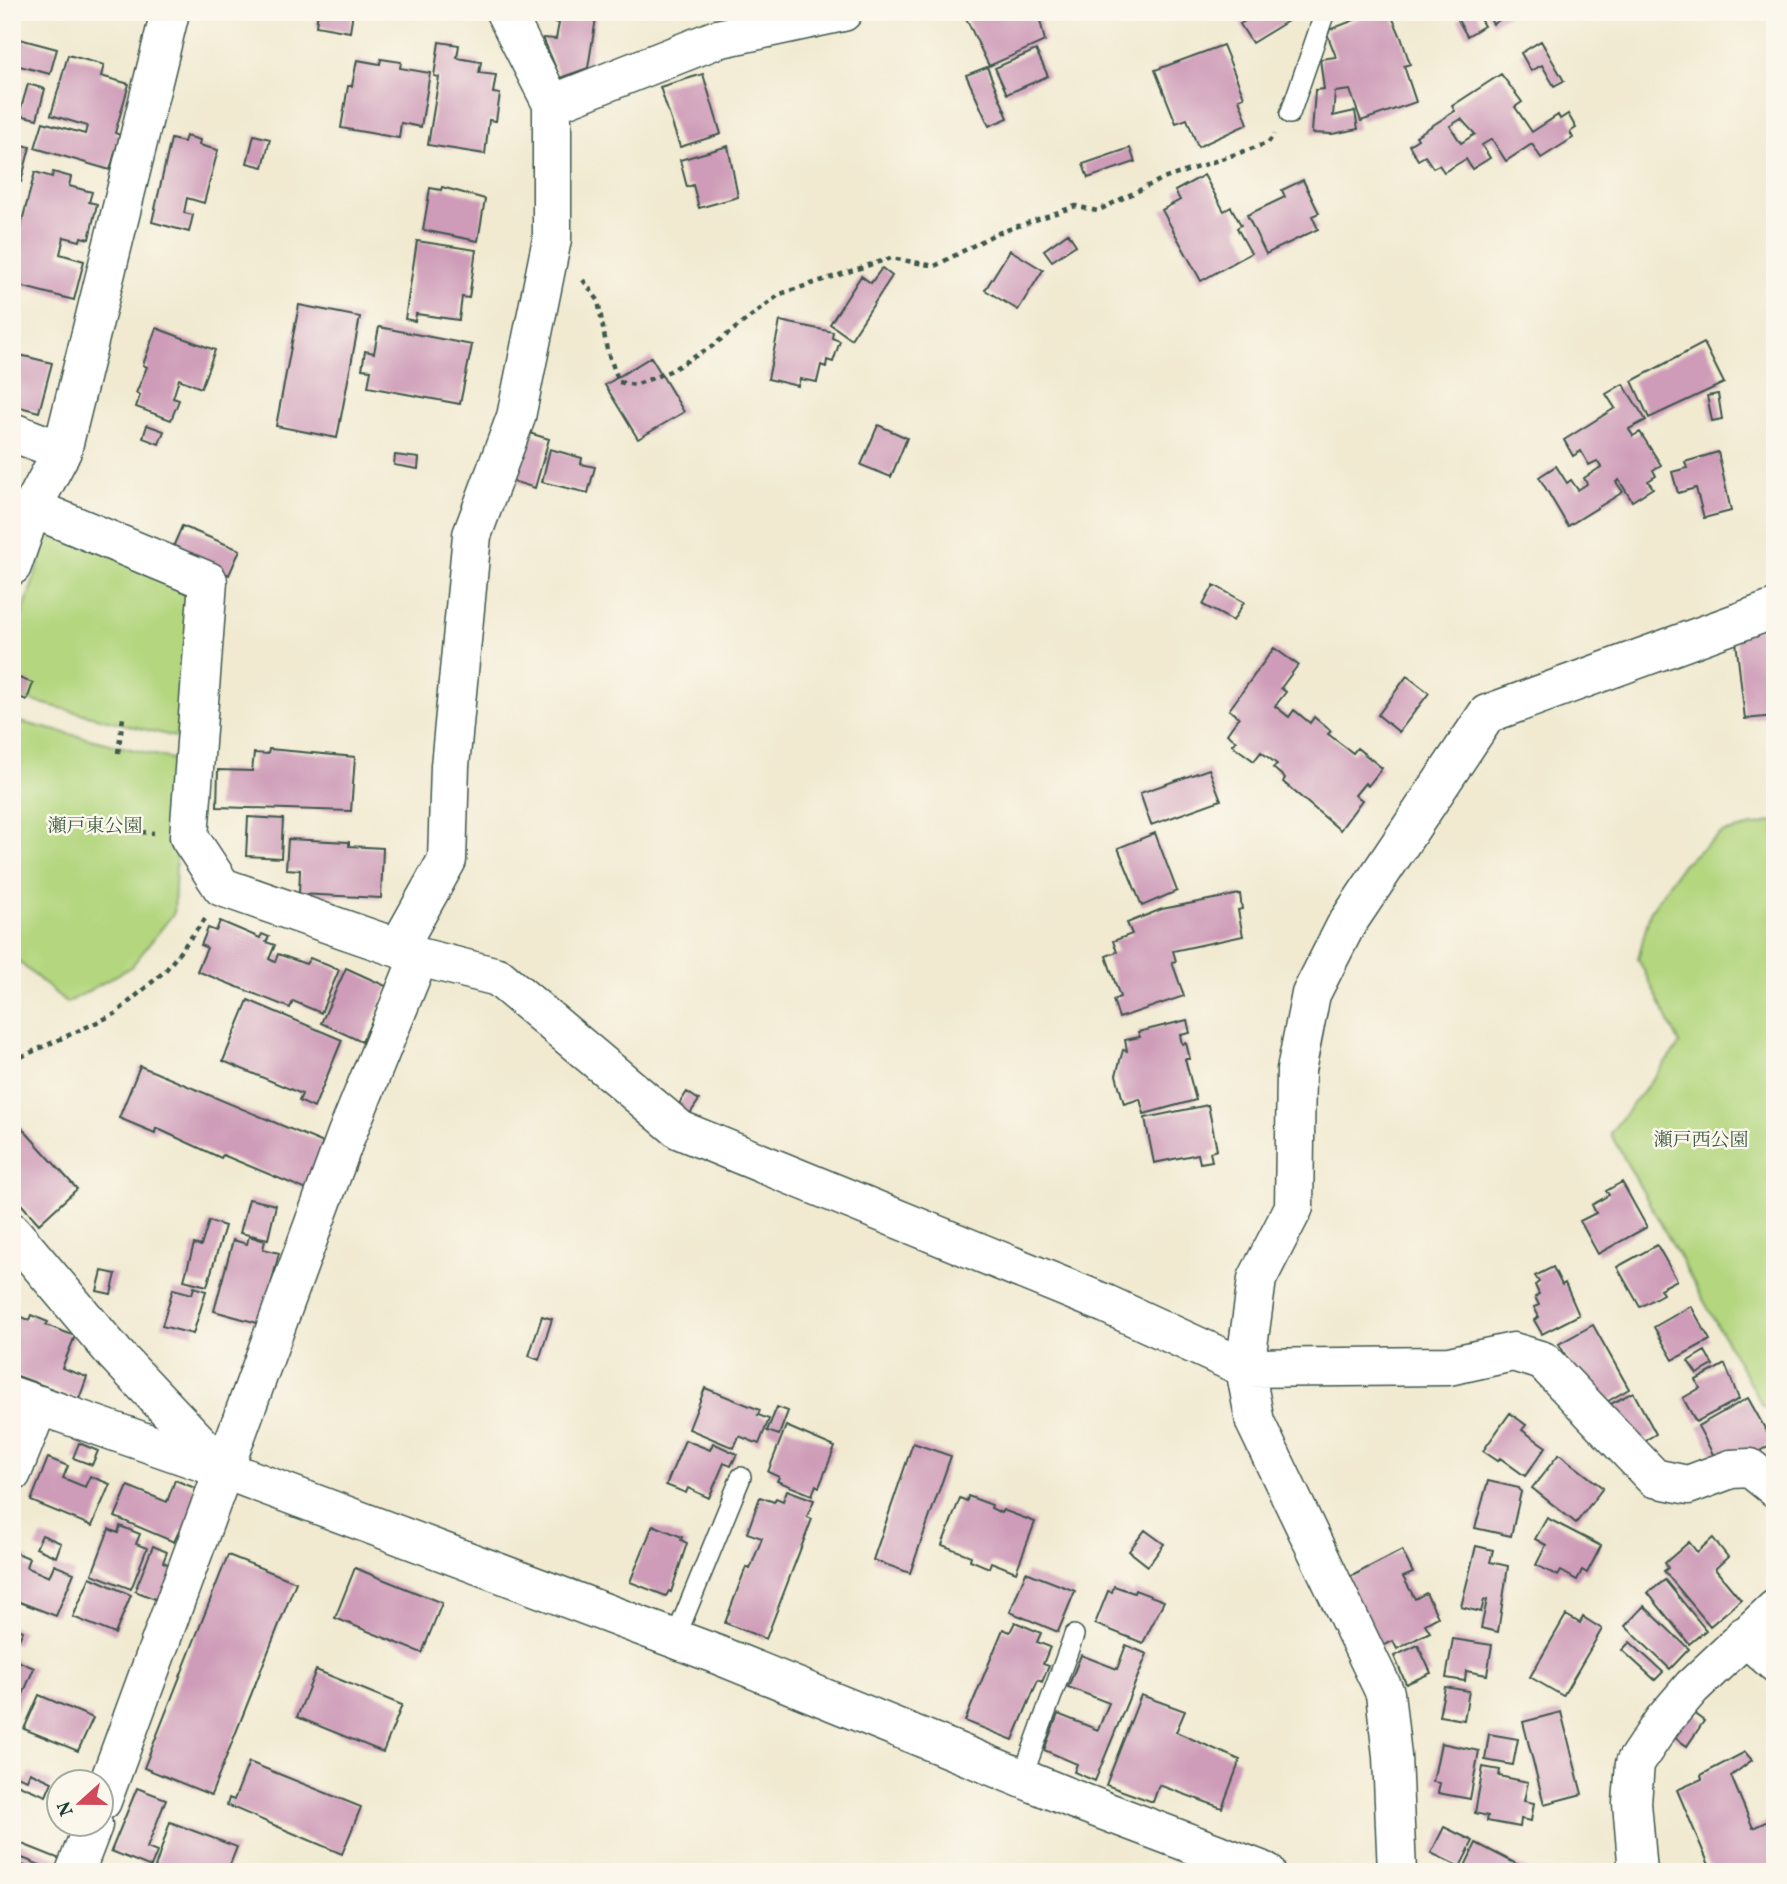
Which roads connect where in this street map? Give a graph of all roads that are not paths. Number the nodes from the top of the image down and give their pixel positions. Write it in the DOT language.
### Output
graph roads {
  1 [pos="505,12"];
  2 [pos="843,12"];
  3 [pos="1325,12"];
  4 [pos="162,14"];
  5 [pos="552,104"];
  6 [pos="1290,114"];
  7 [pos="12,432"];
  8 [pos="62,451"];
  9 [pos="32,508"];
  10 [pos="12,566"];
  11 [pos="1775,609"];
  12 [pos="409,952"];
  13 [pos="12,1232"];
  14 [pos="1245,1368"];
  15 [pos="26,1400"];
  16 [pos="225,1470"];
  17 [pos="12,1473"];
  18 [pos="741,1477"];
  19 [pos="1775,1488"];
  20 [pos="1775,1609"];
  21 [pos="1074,1635"];
  22 [pos="1744,1636"];
  23 [pos="675,1639"];
  24 [pos="1775,1662"];
  25 [pos="114,1769"];
  26 [pos="1022,1778"];
  27 [pos="88,1839"];
  28 [pos="75,1872"];
  29 [pos="1266,1872"];
  30 [pos="1397,1872"];
  31 [pos="1638,1872"];
  1 -- 5 [label="street"];
  2 -- 5 [label="street"];
  3 -- 6 [label="lane"];
  4 -- 8 [label="street"];
  5 -- 12 [label="street"];
  7 -- 8 [label="street"];
  8 -- 9 [label="street"];
  9 -- 10 [label="street"];
  9 -- 12 [label="street"];
  11 -- 14 [label="street"];
  12 -- 14 [label="street"];
  12 -- 16 [label="street"];
  13 -- 16 [label="street"];
  14 -- 19 [label="street"];
  14 -- 30 [label="street"];
  15 -- 16 [label="street"];
  15 -- 17 [label="street"];
  16 -- 23 [label="street"];
  16 -- 25 [label="street"];
  18 -- 23 [label="lane"];
  20 -- 22 [label="street"];
  21 -- 26 [label="lane"];
  22 -- 24 [label="street"];
  22 -- 31 [label="street"];
  23 -- 26 [label="street"];
  26 -- 29 [label="street"];
  27 -- 28 [label="street"];
}
